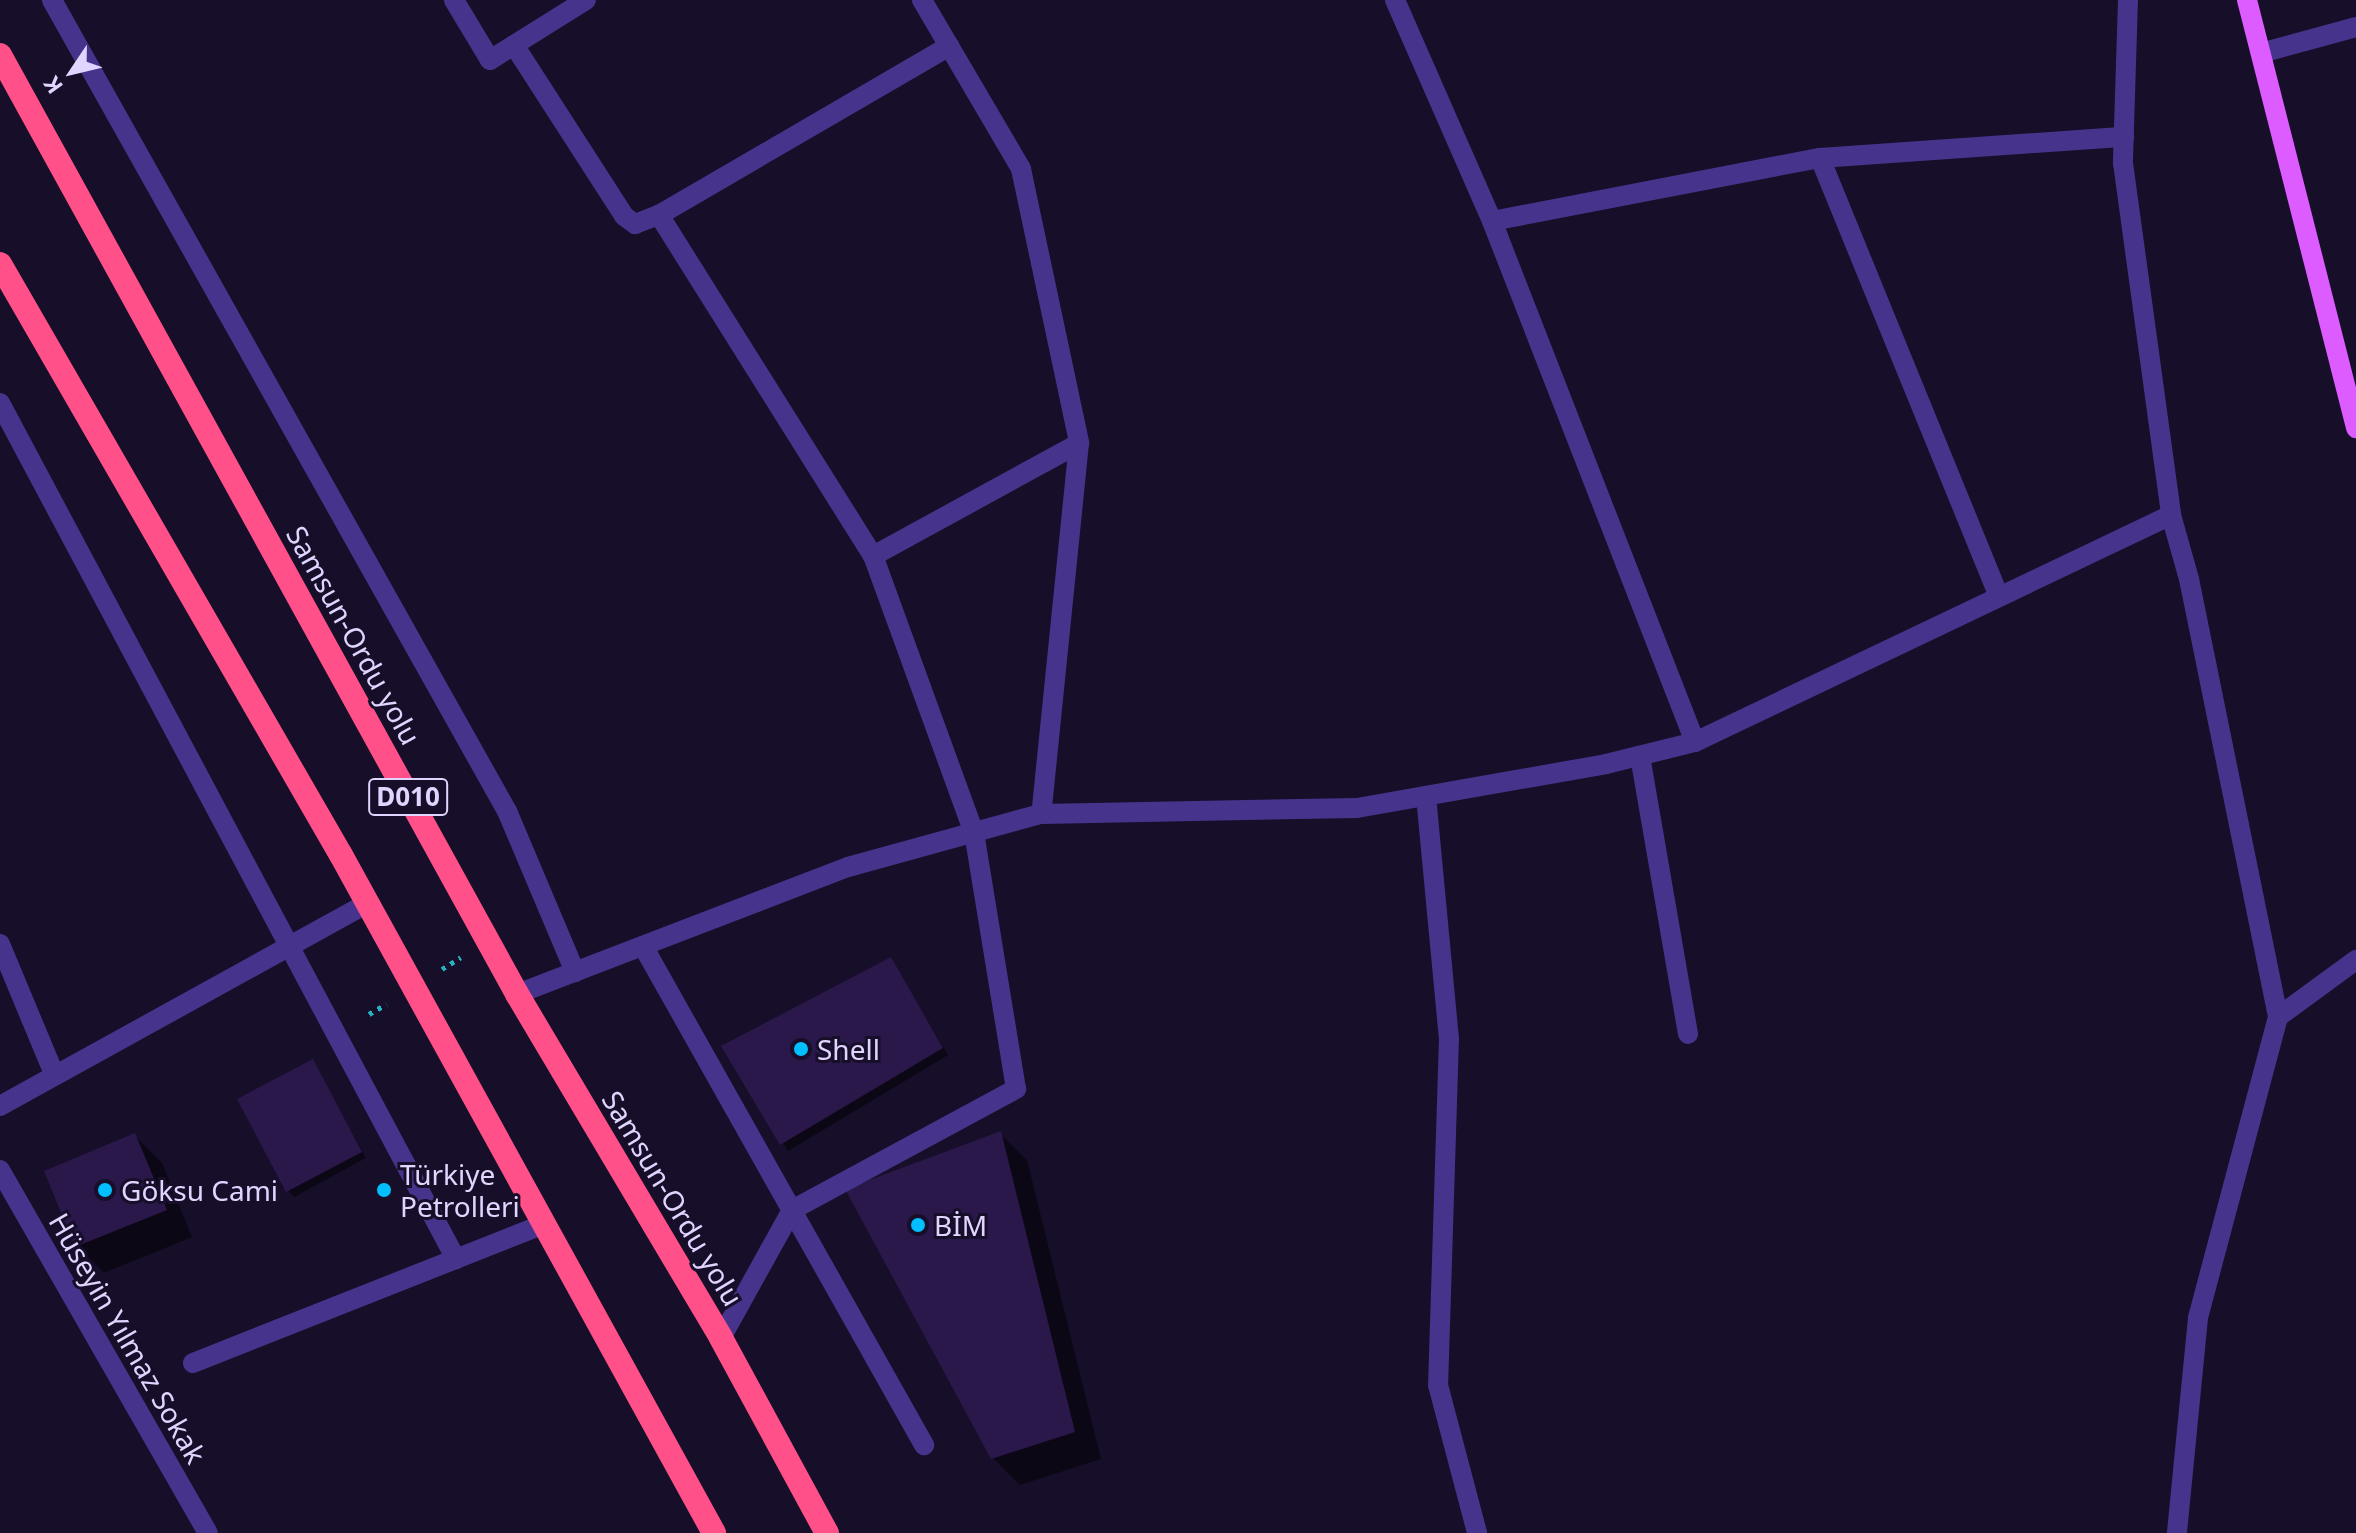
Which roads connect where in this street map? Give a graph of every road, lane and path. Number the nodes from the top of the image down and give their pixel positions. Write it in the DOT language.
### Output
graph roads {
  1 [pos="52,0"];
  2 [pos="454,0"];
  3 [pos="586,0"];
  4 [pos="922,0"];
  5 [pos="1395,0"];
  6 [pos="2128,0"];
  7 [pos="2247,0"];
  8 [pos="2356,27"];
  9 [pos="514,45"];
  10 [pos="949,46"];
  11 [pos="2261,53"];
  12 [pos="0,55"];
  13 [pos="2124,137"];
  14 [pos="1820,158"];
  15 [pos="659,215"];
  16 [pos="1492,221"];
  17 [pos="0,264"];
  18 [pos="0,403"];
  19 [pos="2356,428"];
  20 [pos="1079,443"];
  21 [pos="2171,515"];
  22 [pos="873,556"];
  23 [pos="1999,596"];
  24 [pos="1695,742"];
  25 [pos="1640,756"];
  26 [pos="1426,796"];
  27 [pos="1041,814"];
  28 [pos="974,833"];
  29 [pos="367,903"];
  30 [pos="488,941"];
  31 [pos="0,944"];
  32 [pos="643,946"];
  33 [pos="290,947"];
  34 [pos="2356,960"];
  35 [pos="575,972"];
  36 [pos="413,987"];
  37 [pos="517,994"];
  38 [pos="369,1014"];
  39 [pos="2278,1017"];
  40 [pos="1688,1034"];
  41 [pos="54,1074"];
  42 [pos="0,1106"];
  43 [pos="0,1170"];
  44 [pos="792,1210"];
  45 [pos="544,1224"];
  46 [pos="456,1259"];
  47 [pos="721,1338"];
  48 [pos="193,1363"];
  49 [pos="924,1445"];
  50 [pos="208,1533"];
  51 [pos="714,1533"];
  52 [pos="827,1533"];
  53 [pos="1477,1533"];
  54 [pos="2177,1533"];
  1 -- 35 [label="street"];
  2 -- 9 [label="street"];
  3 -- 9 [label="street"];
  4 -- 10 [label="street"];
  5 -- 16 [label="street"];
  6 -- 13 [label="street"];
  7 -- 11 [label="main road"];
  8 -- 11 [label="street"];
  9 -- 15 [label="street"];
  10 -- 15 [label="street"];
  10 -- 20 [label="street"];
  11 -- 19 [label="main road"];
  12 -- 30 [label="highway, Samsun-Ordu yolu / D010"];
  13 -- 14 [label="street"];
  13 -- 21 [label="street"];
  14 -- 16 [label="street"];
  14 -- 23 [label="street"];
  15 -- 22 [label="street"];
  16 -- 24 [label="street"];
  17 -- 29 [label="highway, D010"];
  18 -- 33 [label="street"];
  20 -- 22 [label="street"];
  20 -- 27 [label="street"];
  21 -- 23 [label="street"];
  21 -- 39 [label="street"];
  22 -- 28 [label="street"];
  23 -- 24 [label="street"];
  24 -- 25 [label="street"];
  25 -- 26 [label="street"];
  25 -- 40 [label="street"];
  26 -- 27 [label="street"];
  26 -- 53 [label="street"];
  27 -- 28 [label="street"];
  28 -- 32 [label="street"];
  28 -- 44 [label="street"];
  29 -- 33 [label="street"];
  29 -- 36 [label="highway, D010"];
  30 -- 36 [label="path"];
  30 -- 37 [label="highway, Samsun-Ordu yolu / D010"];
  31 -- 41 [label="street"];
  32 -- 35 [label="street"];
  32 -- 44 [label="street"];
  33 -- 41 [label="street"];
  33 -- 46 [label="street"];
  34 -- 39 [label="street"];
  35 -- 37 [label="street"];
  36 -- 38 [label="path"];
  36 -- 45 [label="highway, D010"];
  37 -- 47 [label="highway, Samsun-Ordu yolu / D010"];
  39 -- 54 [label="street"];
  41 -- 42 [label="street"];
  43 -- 50 [label="street, Hüseyin Yılmaz Sokak"];
  44 -- 47 [label="street"];
  44 -- 49 [label="street"];
  45 -- 46 [label="street"];
  45 -- 51 [label="highway, D010"];
  46 -- 48 [label="street"];
  47 -- 52 [label="highway, Samsun-Ordu yolu / D010"];
}
